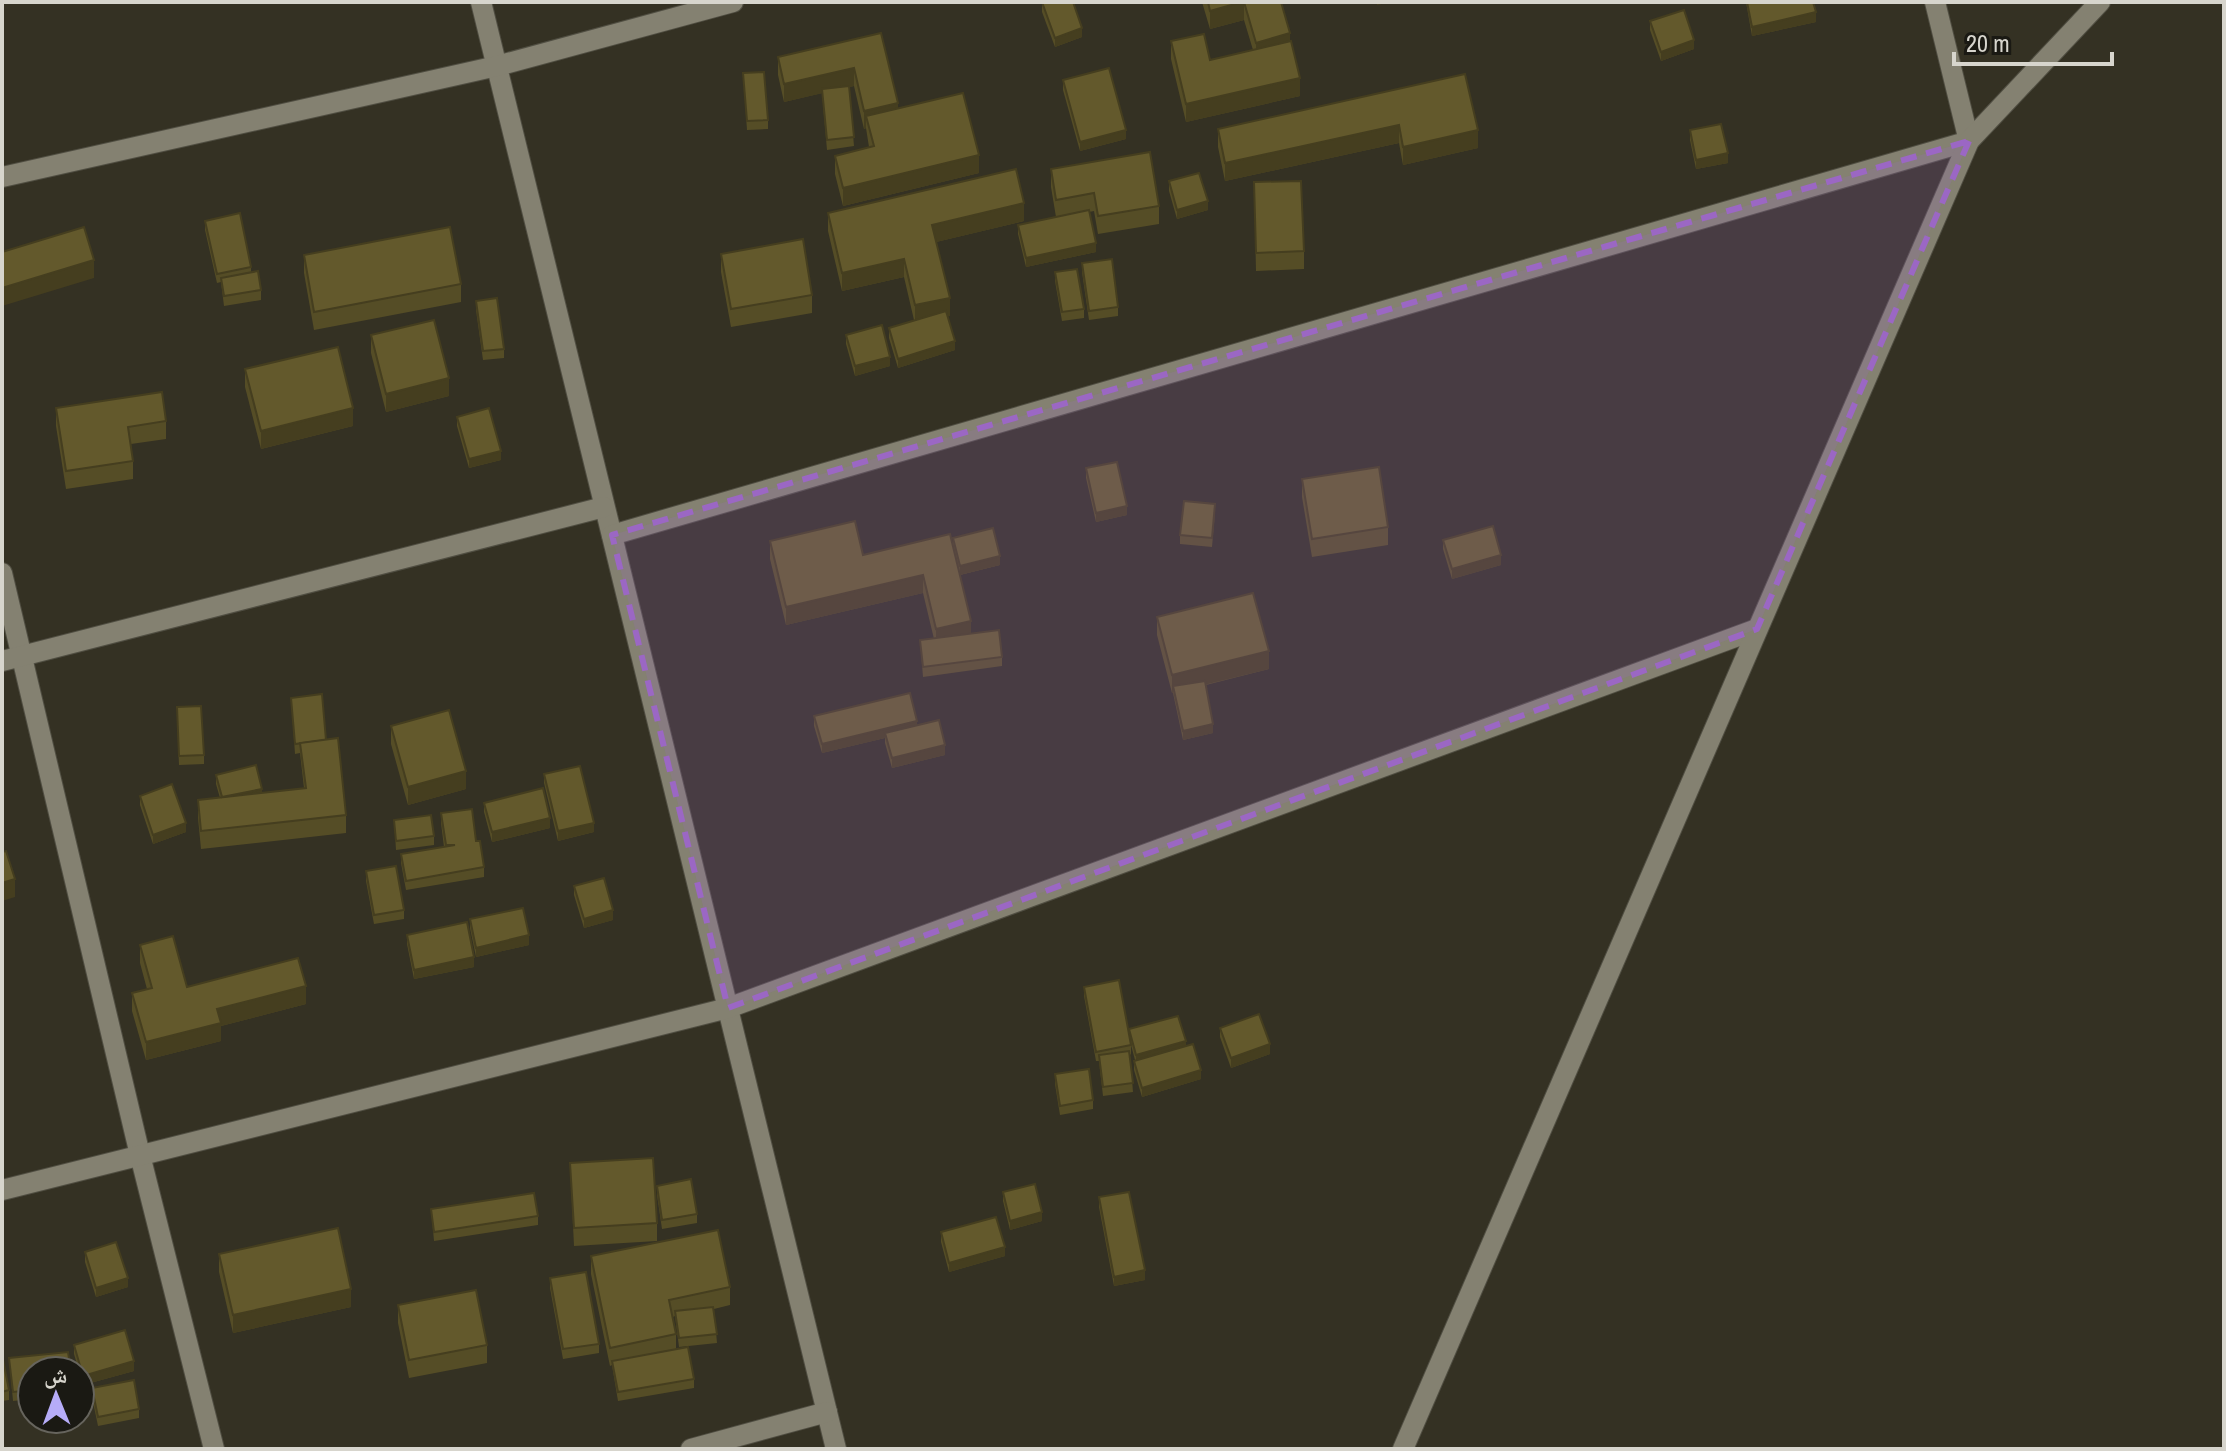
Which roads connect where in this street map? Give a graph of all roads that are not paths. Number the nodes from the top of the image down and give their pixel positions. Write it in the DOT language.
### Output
graph roads {
  1 [pos="481,2"];
  2 [pos="733,2"];
  3 [pos="1935,2"];
  4 [pos="2100,2"];
  5 [pos="497,66"];
  6 [pos="1969,141"];
  7 [pos="2,177"];
  8 [pos="604,507"];
  9 [pos="612,535"];
  10 [pos="2,573"];
  11 [pos="1757,629"];
  12 [pos="12,658"];
  13 [pos="728,1008"];
  14 [pos="140,1155"];
  15 [pos="2,1190"];
  16 [pos="827,1412"];
  17 [pos="214,1449"];
  18 [pos="691,1449"];
  19 [pos="836,1449"];
  20 [pos="1403,1449"];
  1 -- 5 [label="street"];
  2 -- 5 [label="street"];
  3 -- 6 [label="street"];
  4 -- 6 [label="street"];
  5 -- 7 [label="street"];
  5 -- 8 [label="street"];
  6 -- 9 [label="street"];
  6 -- 11 [label="street"];
  8 -- 9 [label="street"];
  8 -- 12 [label="street"];
  9 -- 13 [label="street"];
  10 -- 12 [label="street"];
  11 -- 13 [label="street"];
  11 -- 20 [label="street"];
  12 -- 14 [label="street"];
  13 -- 14 [label="street"];
  13 -- 16 [label="street"];
  14 -- 15 [label="street"];
  14 -- 17 [label="street"];
  16 -- 18 [label="street"];
  16 -- 19 [label="street"];
}
